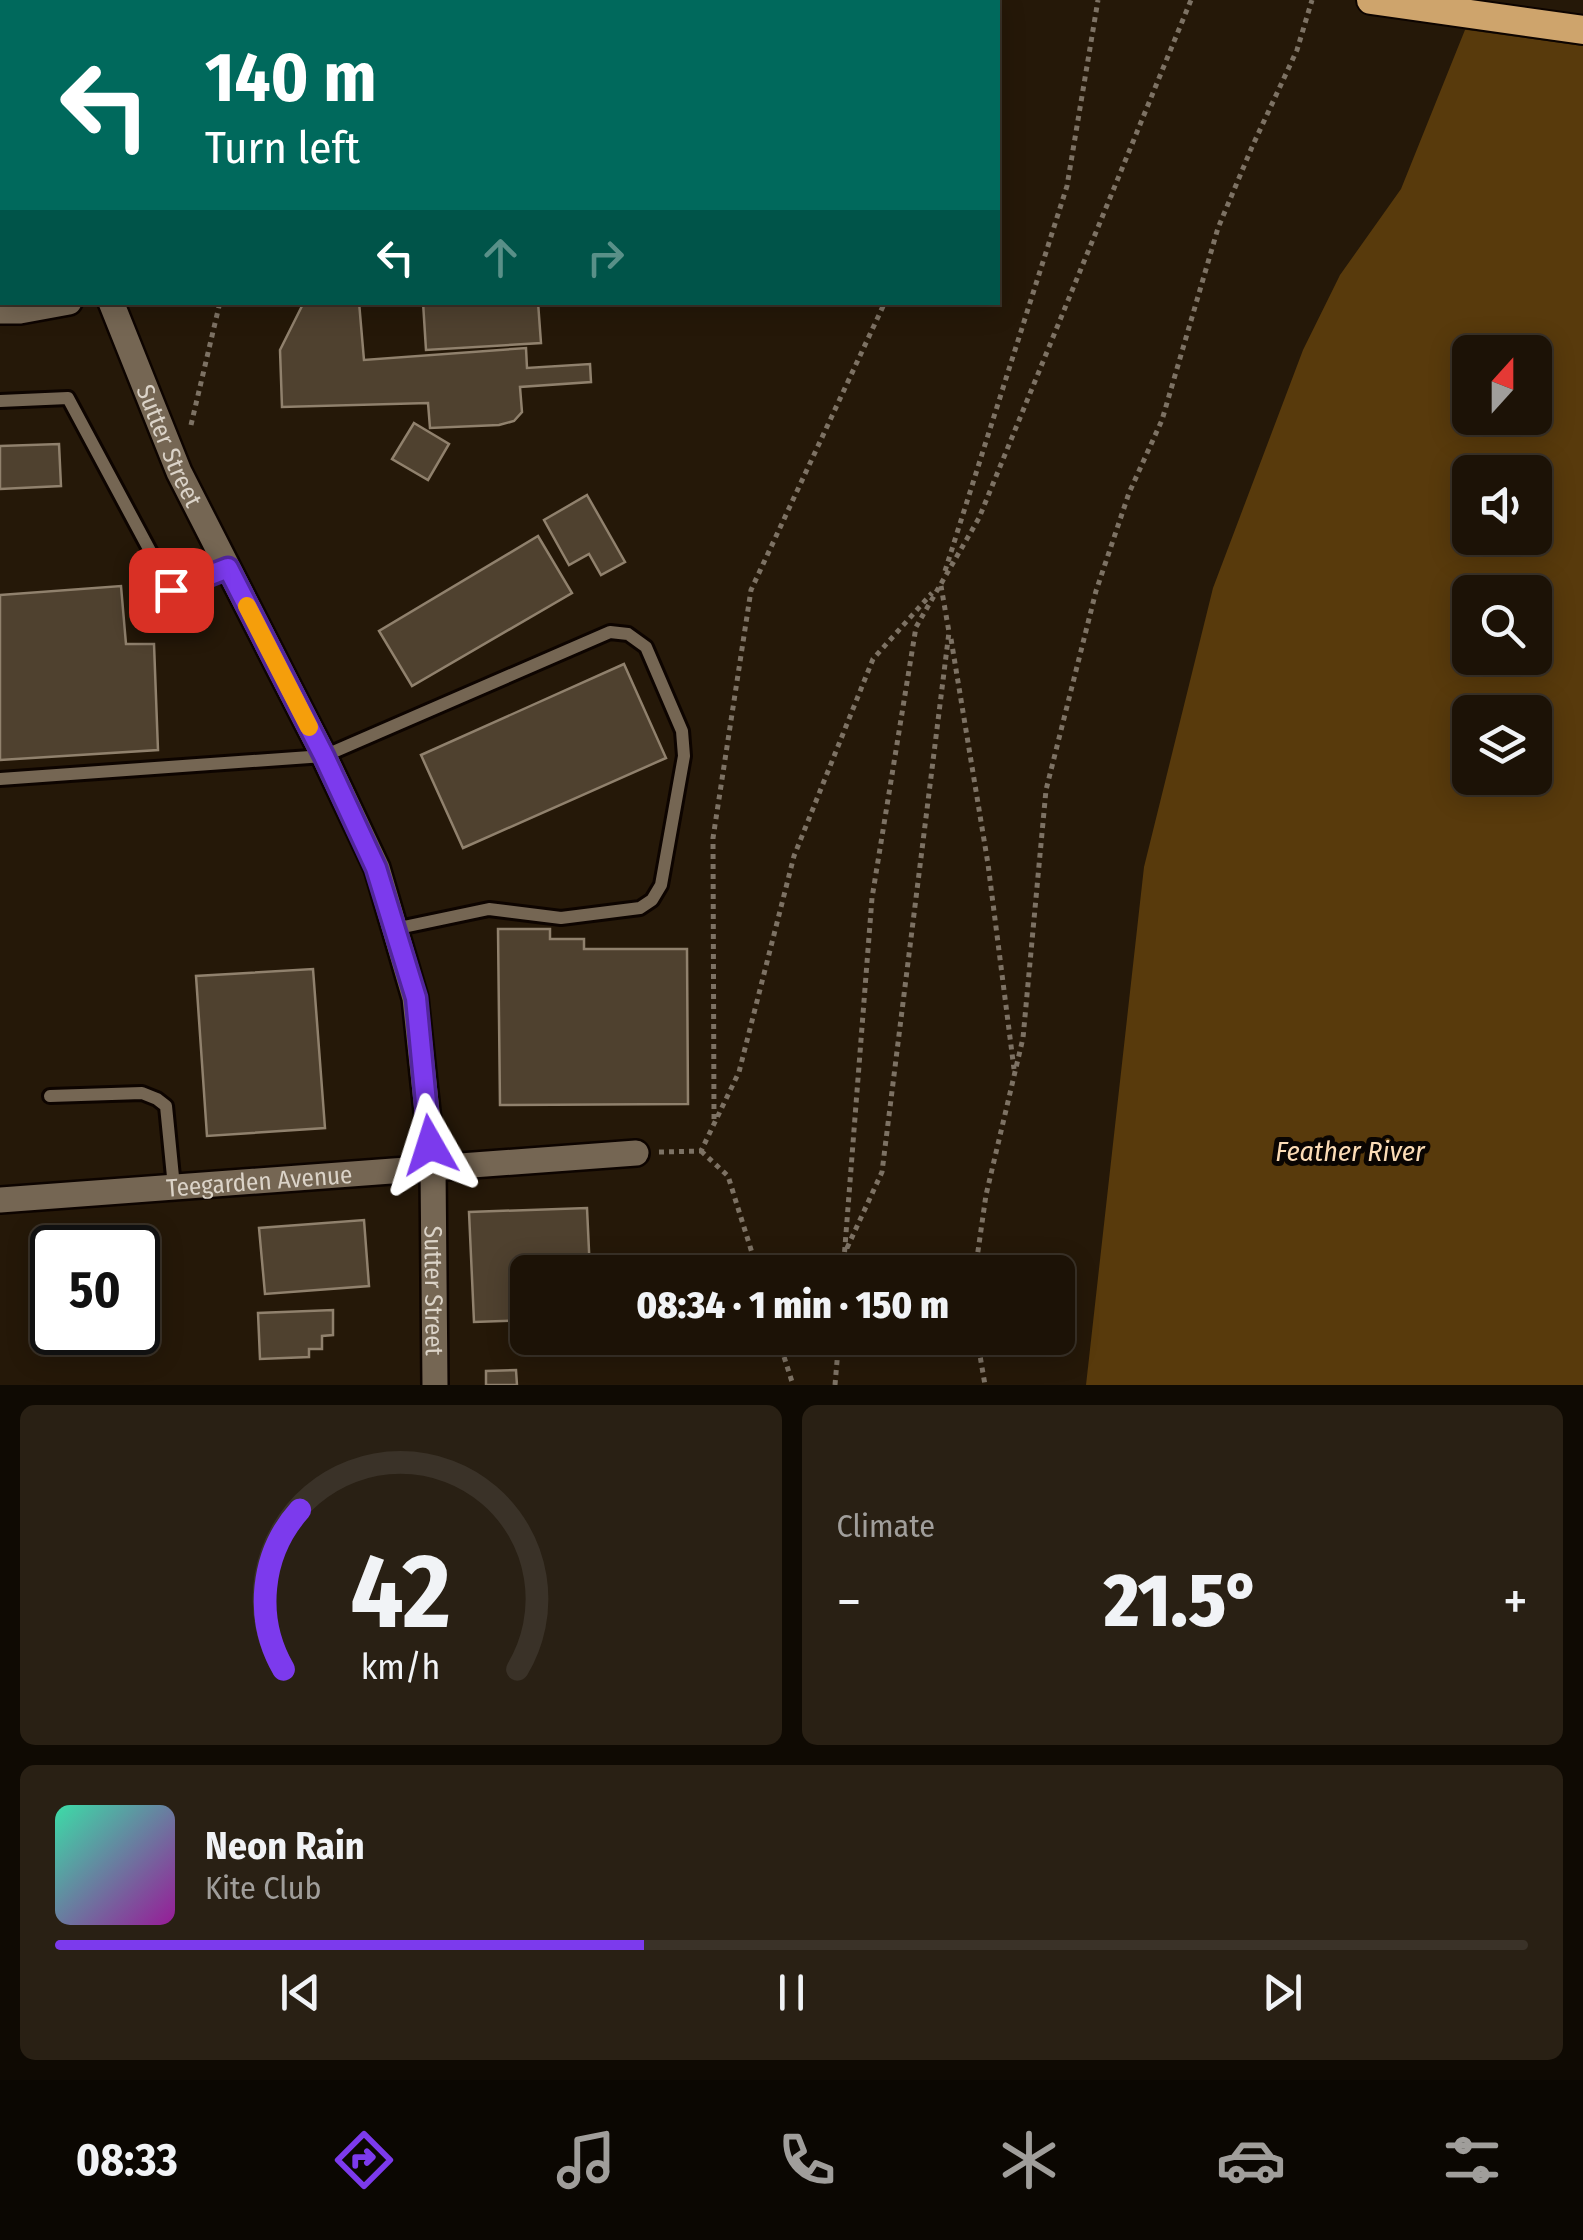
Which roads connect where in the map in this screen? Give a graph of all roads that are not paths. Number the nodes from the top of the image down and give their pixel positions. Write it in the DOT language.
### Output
graph roads {
  1 [pos="1372,0"];
  2 [pos="1583,30"];
  3 [pos="53,305"];
  4 [pos="112,305"];
  5 [pos="0,311"];
  6 [pos="0,401"];
  7 [pos="228,568"];
  8 [pos="324,756"];
  9 [pos="0,779"];
  10 [pos="394,929"];
  11 [pos="50,1096"];
  12 [pos="636,1153"];
  13 [pos="433,1168"];
  14 [pos="174,1187"];
  15 [pos="0,1200"];
  16 [pos="434,1385"];
  1 -- 2 [label="highway"];
  3 -- 5 [label="main road"];
  4 -- 7 [label="main road, Sutter Street"];
  6 -- 7 [label="lane"];
  7 -- 8 [label="main road, Sutter Street"];
  8 -- 9 [label="lane"];
  8 -- 10 [label="main road, Sutter Street"];
  8 -- 10 [label="lane"];
  10 -- 13 [label="main road, Sutter Street"];
  11 -- 14 [label="lane"];
  12 -- 13 [label="main road, Teegarden Avenue"];
  13 -- 14 [label="main road, Teegarden Avenue"];
  13 -- 16 [label="main road, Sutter Street"];
  14 -- 15 [label="main road, Teegarden Avenue"];
}
